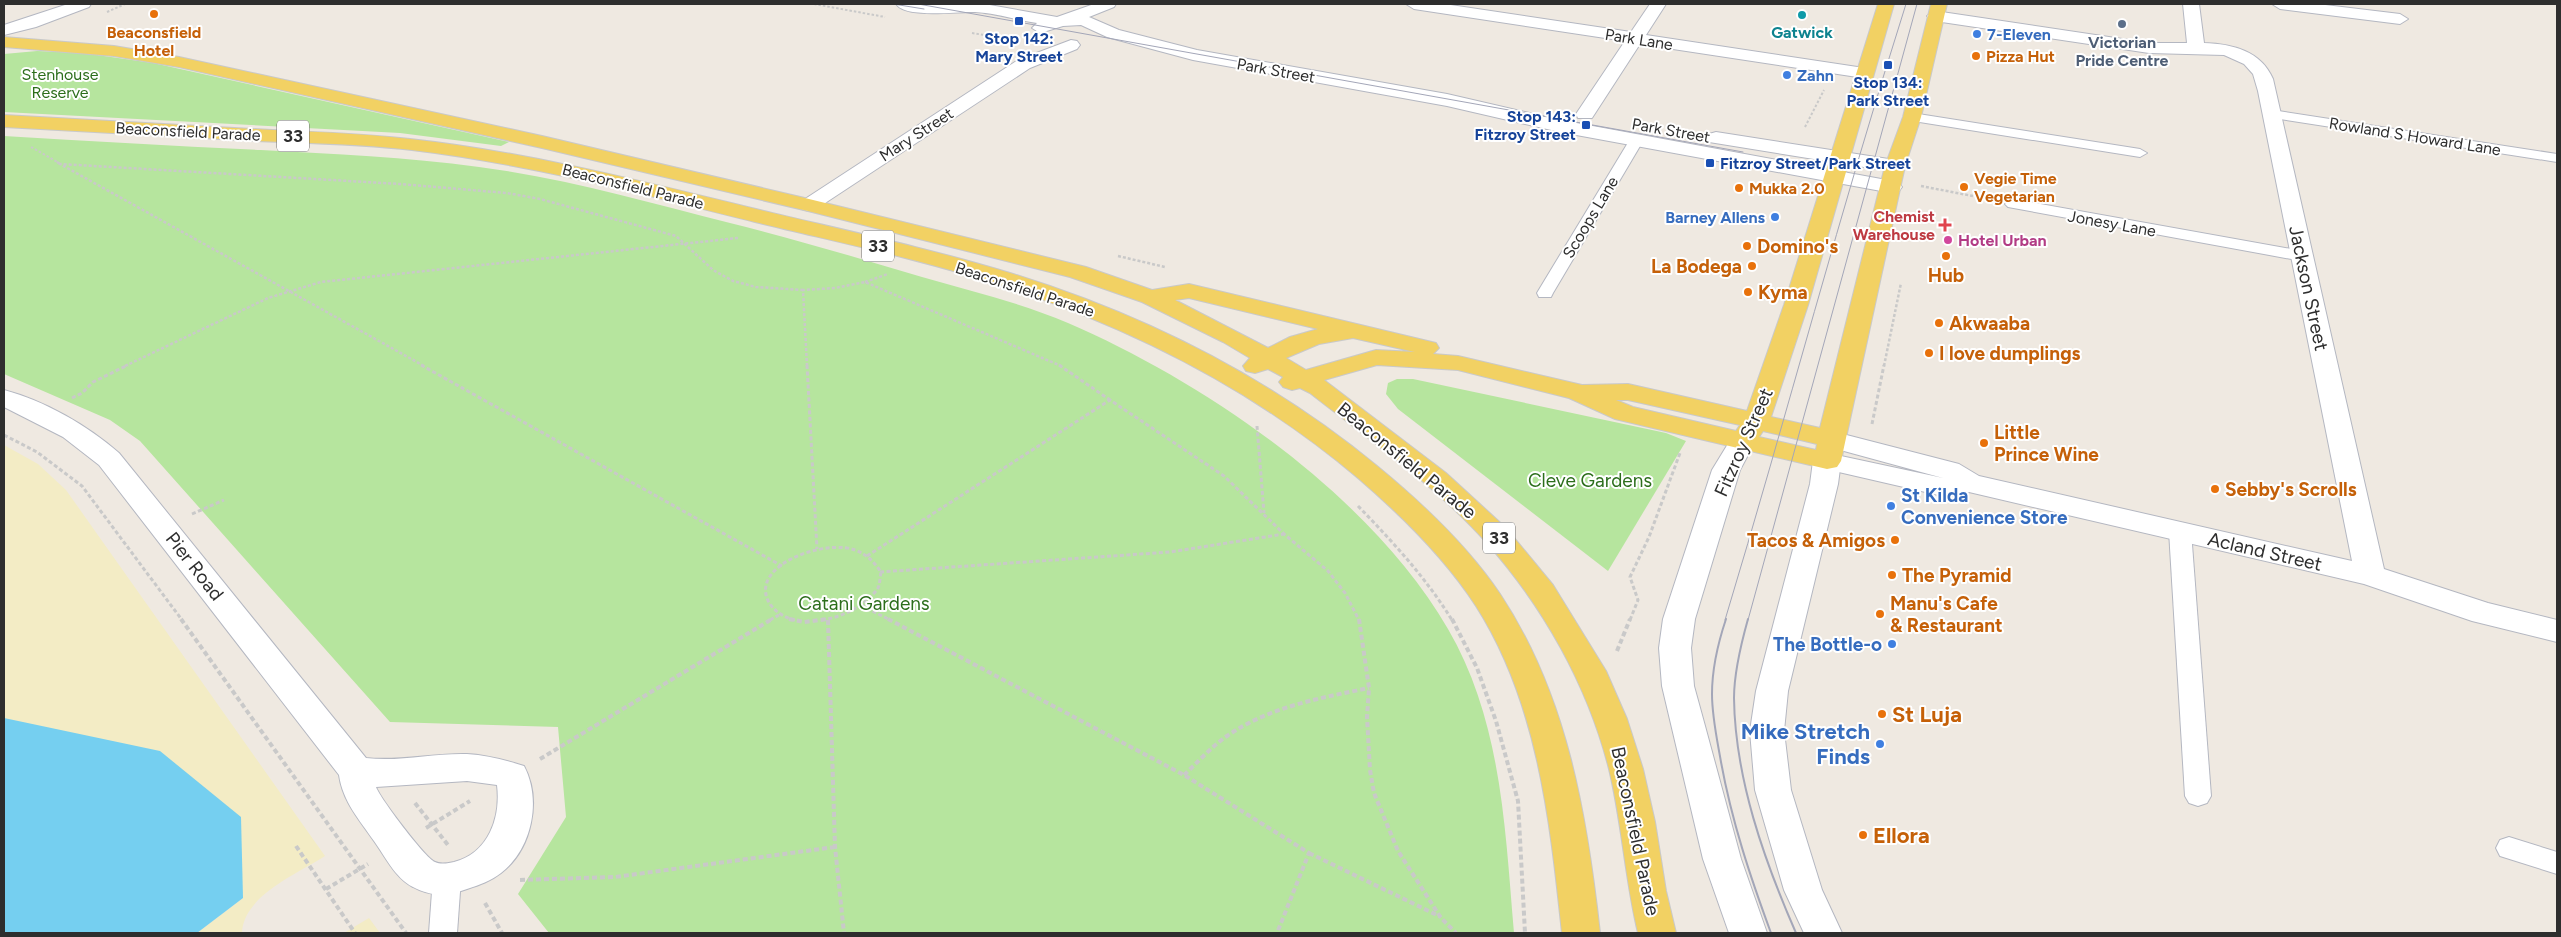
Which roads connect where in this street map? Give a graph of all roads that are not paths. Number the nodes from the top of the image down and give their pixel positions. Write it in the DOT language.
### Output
graph roads {
  1 [pos="904,4"];
  2 [pos="1108,4"];
  3 [pos="1118,4"];
  4 [pos="1414,4"];
  5 [pos="1658,4"];
  6 [pos="1886,4"];
  7 [pos="2191,4"];
  8 [pos="2280,4"];
  9 [pos="75,7"];
  10 [pos="940,10"];
  11 [pos="1937,10"];
  12 [pos="2400,20"];
  13 [pos="1060,22"];
  14 [pos="1101,28"];
  15 [pos="1003,29"];
  16 [pos="1034,36"];
  17 [pos="1635,38"];
  18 [pos="5,41"];
  19 [pos="45,44"];
  20 [pos="1087,46"];
  21 [pos="2196,46"];
  22 [pos="1193,55"];
  23 [pos="1024,64"];
  24 [pos="1864,73"];
  25 [pos="1447,100"];
  26 [pos="1585,114"];
  27 [pos="2272,114"];
  28 [pos="1912,117"];
  29 [pos="4,121"];
  30 [pos="1636,142"];
  31 [pos="2140,154"];
  32 [pos="2557,158"];
  33 [pos="1838,167"];
  34 [pos="1893,178"];
  35 [pos="2013,204"];
  36 [pos="809,205"];
  37 [pos="2302,256"];
  38 [pos="1546,293"];
  39 [pos="1150,297"];
  40 [pos="1366,333"];
  41 [pos="1268,358"];
  42 [pos="1458,363"];
  43 [pos="1305,379"];
  44 [pos="1245,384"];
  45 [pos="4,398"];
  46 [pos="1750,430"];
  47 [pos="1829,450"];
  48 [pos="2180,532"];
  49 [pos="2370,575"];
  50 [pos="2557,631"];
  51 [pos="356,771"];
  52 [pos="2198,796"];
  53 [pos="2509,848"];
  54 [pos="2557,863"];
  55 [pos="458,876"];
  56 [pos="1657,931"];
  57 [pos="443,933"];
  58 [pos="1581,933"];
  59 [pos="1748,933"];
  60 [pos="1822,933"];
  1 -- 10 [label="street"];
  2 -- 13 [label="street"];
  3 -- 14 [label="street"];
  4 -- 17 [label="street, Park Lane"];
  5 -- 17 [label="street"];
  6 -- 24 [label="main road, Fitzroy Street"];
  7 -- 21 [label="street"];
  8 -- 12 [label="street"];
  9 -- 18 [label="street"];
  9 -- 19 [label="street"];
  10 -- 13 [label="street"];
  10 -- 15 [label="street"];
  11 -- 21 [label="street, Jackson Street"];
  11 -- 28 [label="main road"];
  13 -- 14 [label="street, Park Street"];
  13 -- 16 [label="street"];
  14 -- 20 [label="street, Mary Street"];
  14 -- 22 [label="street, Park Street"];
  16 -- 20 [label="street, Park Street"];
  16 -- 23 [label="street"];
  17 -- 24 [label="street, Park Lane"];
  17 -- 26 [label="street"];
  18 -- 19 [label="main road, Beaconsfield Parade / 33"];
  19 -- 36 [label="main road, Beaconsfield Parade / 33"];
  20 -- 22 [label="street, Park Street"];
  20 -- 23 [label="street, Mary Street"];
  21 -- 27 [label="street, Jackson Street"];
  22 -- 25 [label="street, Park Street"];
  23 -- 36 [label="street, Mary Street"];
  24 -- 33 [label="main road, Fitzroy Street"];
  25 -- 26 [label="street, Park Street"];
  25 -- 30 [label="street, Park Street"];
  26 -- 33 [label="street, Park Street"];
  27 -- 32 [label="lane, Rowland S Howard Lane"];
  27 -- 37 [label="street, Jackson Street"];
  28 -- 31 [label="lane"];
  28 -- 34 [label="main road"];
  29 -- 44 [label="main road, Beaconsfield Parade / 33"];
  30 -- 33 [label="street, Park Street"];
  30 -- 38 [label="lane, Scoops Lane"];
  33 -- 34 [label="street, Park Street"];
  33 -- 46 [label="main road, Fitzroy Street"];
  34 -- 47 [label="main road"];
  35 -- 37 [label="lane, Jonesy Lane"];
  36 -- 39 [label="main road, Beaconsfield Parade / 33"];
  37 -- 49 [label="street, Jackson Street"];
  39 -- 40 [label="main road, Beaconsfield Parade"];
  39 -- 41 [label="main road, Beaconsfield Parade / 33"];
  40 -- 41 [label="main road, Beaconsfield Parade"];
  40 -- 42 [label="main road, Beaconsfield Parade"];
  41 -- 43 [label="main road, Beaconsfield Parade / 33"];
  41 -- 44 [label="main road, Beaconsfield Parade"];
  42 -- 43 [label="main road, Beaconsfield Parade"];
  42 -- 46 [label="main road, Beaconsfield Parade"];
  43 -- 44 [label="main road, Beaconsfield Parade"];
  43 -- 56 [label="main road, Beaconsfield Parade / 33"];
  44 -- 58 [label="main road, Beaconsfield Parade / 33"];
  45 -- 51 [label="street, Pier Road"];
  46 -- 47 [label="main road, Beaconsfield Parade"];
  46 -- 59 [label="street, Fitzroy Street"];
  47 -- 48 [label="street, Acland Street"];
  47 -- 60 [label="street"];
  48 -- 49 [label="street, Acland Street"];
  48 -- 52 [label="lane"];
  49 -- 50 [label="street, Acland Street"];
  51 -- 55 [label="street, Pier Road"];
  51 -- 55 [label="street"];
  53 -- 54 [label="lane"];
  55 -- 57 [label="lane"];
}
